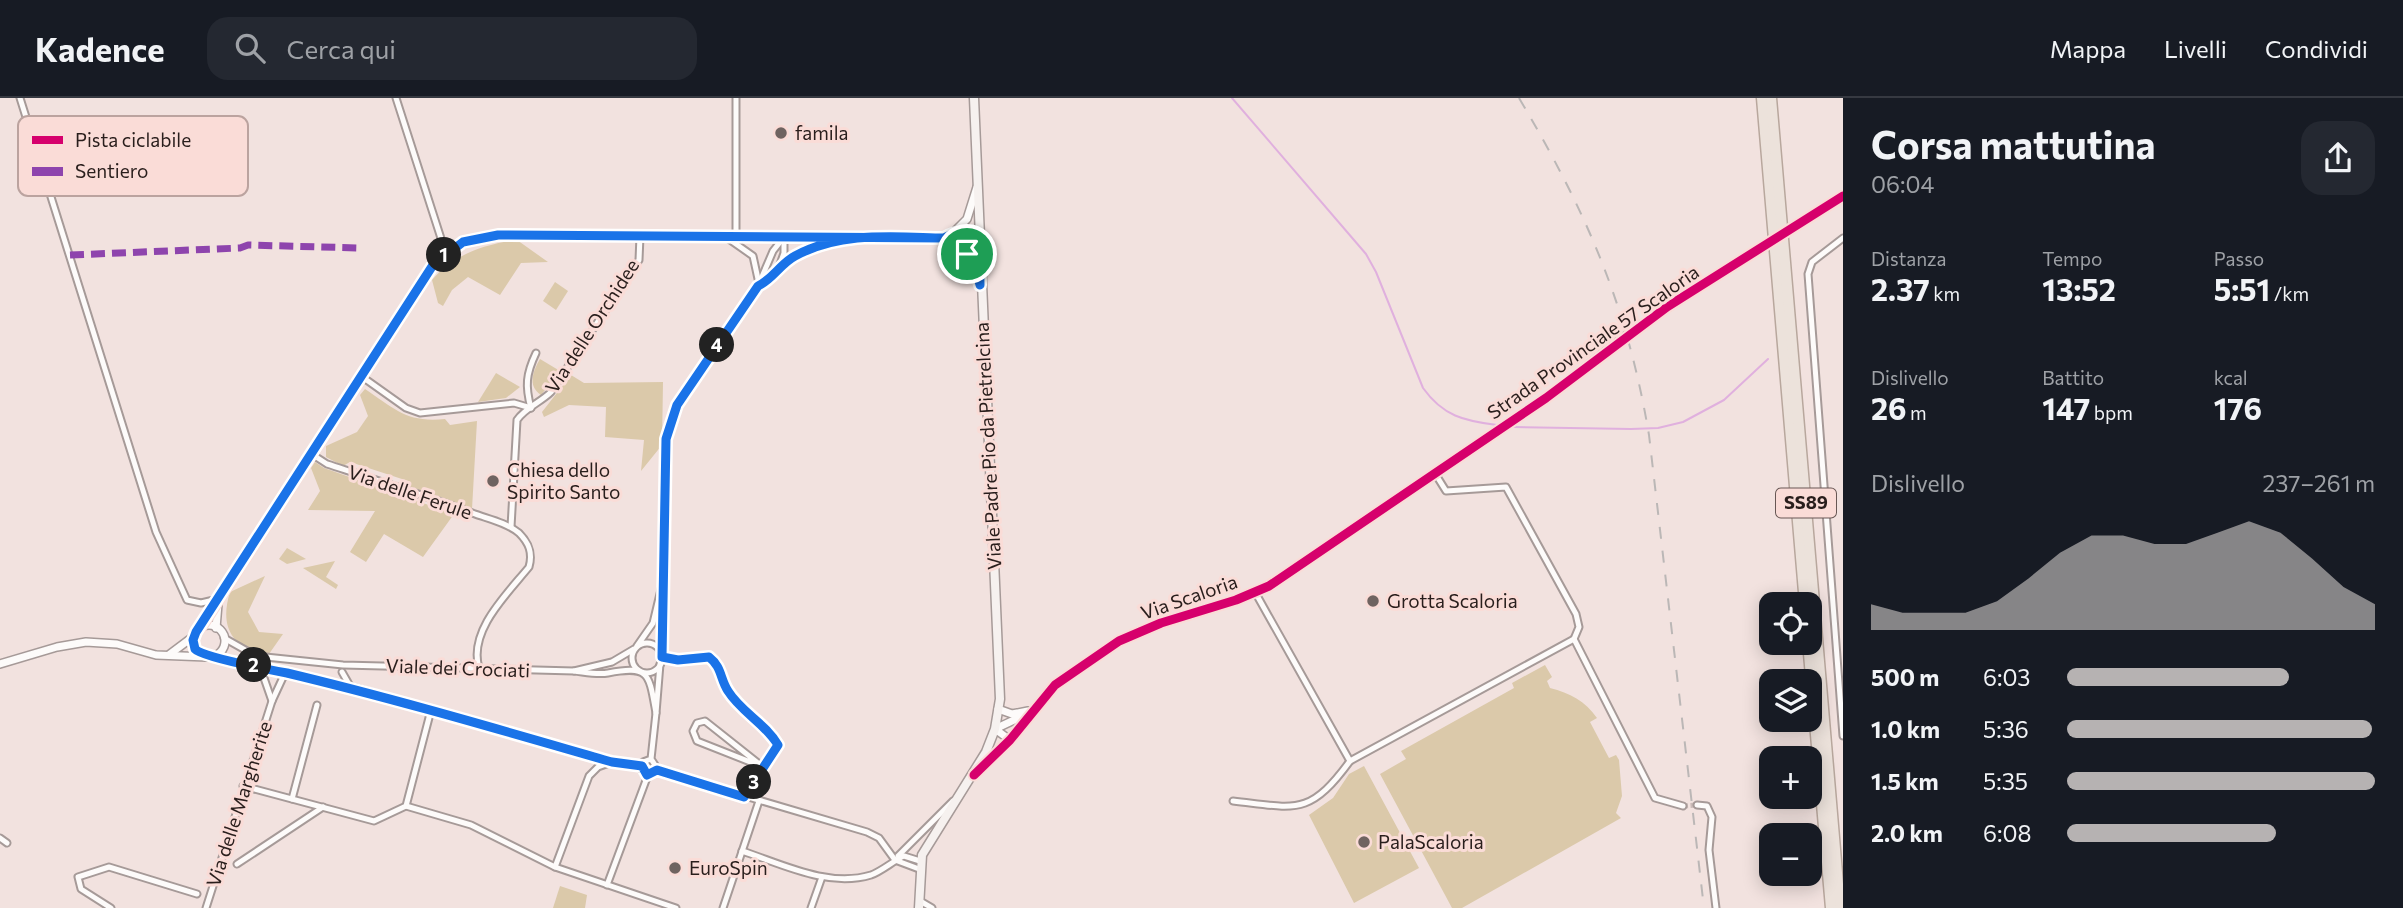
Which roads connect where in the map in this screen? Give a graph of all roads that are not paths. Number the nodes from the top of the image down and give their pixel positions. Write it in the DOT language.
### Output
graph roads {
  1 [pos="20,98"];
  2 [pos="396,98"];
  3 [pos="736,98"];
  4 [pos="974,98"];
  5 [pos="1762,98"];
  6 [pos="1771,98"];
  7 [pos="26,116"];
  8 [pos="977,186"];
  9 [pos="51,196"];
  10 [pos="1843,196"];
  11 [pos="954,232"];
  12 [pos="640,236"];
  13 [pos="724,236"];
  14 [pos="736,236"];
  15 [pos="784,237"];
  16 [pos="846,237"];
  17 [pos="944,238"];
  18 [pos="1843,238"];
  19 [pos="979,239"];
  20 [pos="953,244"];
  21 [pos="446,254"];
  22 [pos="779,268"];
  23 [pos="980,285"];
  24 [pos="758,286"];
  25 [pos="536,352"];
  26 [pos="360,375"];
  27 [pos="531,408"];
  28 [pos="310,453"];
  29 [pos="1436,475"];
  30 [pos="511,527"];
  31 [pos="663,581"];
  32 [pos="1255,592"];
  33 [pos="1804,592"];
  34 [pos="218,599"];
  35 [pos="201,627"];
  36 [pos="216,628"];
  37 [pos="194,636"];
  38 [pos="224,638"];
  39 [pos="1574,639"];
  40 [pos="636,648"];
  41 [pos="1809,655"];
  42 [pos="167,656"];
  43 [pos="210,657"];
  44 [pos="661,661"];
  45 [pos="0,664"];
  46 [pos="251,664"];
  47 [pos="479,668"];
  48 [pos="342,669"];
  49 [pos="638,670"];
  50 [pos="573,671"];
  51 [pos="285,673"];
  52 [pos="328,683"];
  53 [pos="360,689"];
  54 [pos="272,701"];
  55 [pos="317,705"];
  56 [pos="998,709"];
  57 [pos="431,710"];
  58 [pos="1032,711"];
  59 [pos="656,713"];
  60 [pos="995,729"];
  61 [pos="1843,736"];
  62 [pos="1010,740"];
  63 [pos="650,760"];
  64 [pos="1350,761"];
  65 [pos="612,762"];
  66 [pos="642,766"];
  67 [pos="763,767"];
  68 [pos="657,770"];
  69 [pos="648,775"];
  70 [pos="974,775"];
  71 [pos="243,786"];
  72 [pos="958,796"];
  73 [pos="744,797"];
  74 [pos="292,799"];
  75 [pos="1233,800"];
  76 [pos="759,801"];
  77 [pos="1697,805"];
  78 [pos="406,806"];
  79 [pos="1684,806"];
  80 [pos="323,807"];
  81 [pos="0,838"];
  82 [pos="7,843"];
  83 [pos="742,851"];
  84 [pos="895,860"];
  85 [pos="237,864"];
  86 [pos="919,865"];
  87 [pos="555,867"];
  88 [pos="822,877"];
  89 [pos="607,885"];
  90 [pos="197,894"];
  91 [pos="919,904"];
  92 [pos="101,905"];
  93 [pos="111,908"];
  94 [pos="206,908"];
  95 [pos="676,908"];
  96 [pos="725,908"];
  97 [pos="811,908"];
  98 [pos="932,908"];
  99 [pos="1716,908"];
  100 [pos="1831,908"];
  101 [pos="1840,908"];
  1 -- 7 [label="street"];
  2 -- 21 [label="street"];
  3 -- 14 [label="street"];
  4 -- 8 [label="main road, Viale Padre Pio da Pietrelcina"];
  5 -- 33 [label="highway, SS89"];
  6 -- 101 [label="highway, SS89"];
  8 -- 11 [label="street"];
  8 -- 19 [label="main road, Viale Padre Pio da Pietrelcina"];
  9 -- 34 [label="street"];
  10 -- 29 [label="street, Strada Provinciale 57 Scaloria, bridge"];
  11 -- 17 [label="street"];
  11 -- 19 [label="street"];
  12 -- 13 [label="street"];
  12 -- 21 [label="street"];
  12 -- 27 [label="street, Via delle Orchidee"];
  13 -- 14 [label="street"];
  13 -- 24 [label="street"];
  14 -- 15 [label="street"];
  15 -- 16 [label="street"];
  15 -- 22 [label="street"];
  15 -- 24 [label="street"];
  16 -- 17 [label="street"];
  16 -- 22 [label="street"];
  17 -- 20 [label="street"];
  18 -- 61 [label="street"];
  19 -- 20 [label="street"];
  19 -- 23 [label="main road, Viale Padre Pio da Pietrelcina"];
  20 -- 23 [label="street"];
  21 -- 26 [label="street"];
  22 -- 24 [label="street"];
  23 -- 56 [label="main road, Viale Padre Pio da Pietrelcina"];
  24 -- 31 [label="street"];
  25 -- 27 [label="street"];
  26 -- 27 [label="street"];
  26 -- 28 [label="street"];
  27 -- 30 [label="street"];
  28 -- 30 [label="street, Via delle Ferule"];
  28 -- 34 [label="street"];
  29 -- 32 [label="street, Via Scaloria"];
  29 -- 39 [label="street"];
  30 -- 47 [label="street"];
  31 -- 40 [label="street"];
  31 -- 44 [label="street"];
  32 -- 58 [label="street, Via Scaloria"];
  32 -- 64 [label="street"];
  34 -- 35 [label="street"];
  34 -- 36 [label="street"];
  35 -- 36 [label="street"];
  35 -- 37 [label="street"];
  36 -- 38 [label="street"];
  37 -- 42 [label="street"];
  37 -- 43 [label="street"];
  38 -- 43 [label="street"];
  38 -- 48 [label="street, Viale dei Crociati"];
  39 -- 64 [label="street"];
  39 -- 79 [label="street"];
  40 -- 44 [label="street"];
  40 -- 49 [label="street"];
  40 -- 50 [label="street, Viale dei Crociati"];
  41 -- 100 [label="highway"];
  42 -- 43 [label="street"];
  42 -- 45 [label="street"];
  43 -- 46 [label="street"];
  44 -- 49 [label="street, Viale dei Crociati"];
  44 -- 59 [label="street"];
  44 -- 67 [label="street"];
  46 -- 51 [label="street"];
  46 -- 54 [label="street, Via delle Margherite"];
  47 -- 48 [label="street, Viale dei Crociati"];
  47 -- 50 [label="street, Viale dei Crociati"];
  48 -- 52 [label="street"];
  48 -- 53 [label="street, Viale dei Crociati"];
  49 -- 50 [label="street, Viale dei Crociati"];
  49 -- 59 [label="street"];
  51 -- 52 [label="street"];
  51 -- 54 [label="street, Via delle Margherite"];
  52 -- 53 [label="street"];
  53 -- 57 [label="street"];
  54 -- 71 [label="street, Via delle Margherite"];
  55 -- 74 [label="street"];
  56 -- 58 [label="street"];
  56 -- 60 [label="main road, Via Scaloria"];
  57 -- 65 [label="street"];
  57 -- 78 [label="street"];
  58 -- 60 [label="street, Via Scaloria"];
  58 -- 62 [label="street, Via Scaloria"];
  59 -- 63 [label="street"];
  60 -- 62 [label="street"];
  60 -- 70 [label="main road, Via Scaloria"];
  62 -- 70 [label="street, Via Scaloria"];
  63 -- 66 [label="street"];
  63 -- 68 [label="street"];
  64 -- 75 [label="street"];
  65 -- 66 [label="street"];
  65 -- 87 [label="street"];
  66 -- 69 [label="street"];
  67 -- 67 [label="street"];
  67 -- 73 [label="street"];
  68 -- 69 [label="street"];
  68 -- 73 [label="street"];
  69 -- 89 [label="street"];
  70 -- 72 [label="main road, Via Scaloria"];
  71 -- 74 [label="street"];
  71 -- 94 [label="street, Via delle Margherite"];
  72 -- 84 [label="street, Via Scaloria"];
  72 -- 86 [label="main road, Via Scaloria"];
  73 -- 76 [label="street"];
  74 -- 80 [label="street"];
  76 -- 83 [label="street"];
  76 -- 84 [label="street"];
  77 -- 99 [label="street"];
  78 -- 80 [label="street"];
  78 -- 87 [label="street"];
  80 -- 85 [label="street"];
  81 -- 82 [label="street"];
  83 -- 88 [label="street"];
  83 -- 96 [label="street"];
  84 -- 86 [label="street"];
  84 -- 88 [label="street"];
  86 -- 91 [label="main road"];
  87 -- 89 [label="street"];
  88 -- 97 [label="street"];
  89 -- 95 [label="street"];
  90 -- 92 [label="street"];
  91 -- 98 [label="street"];
  92 -- 93 [label="street"];
}
